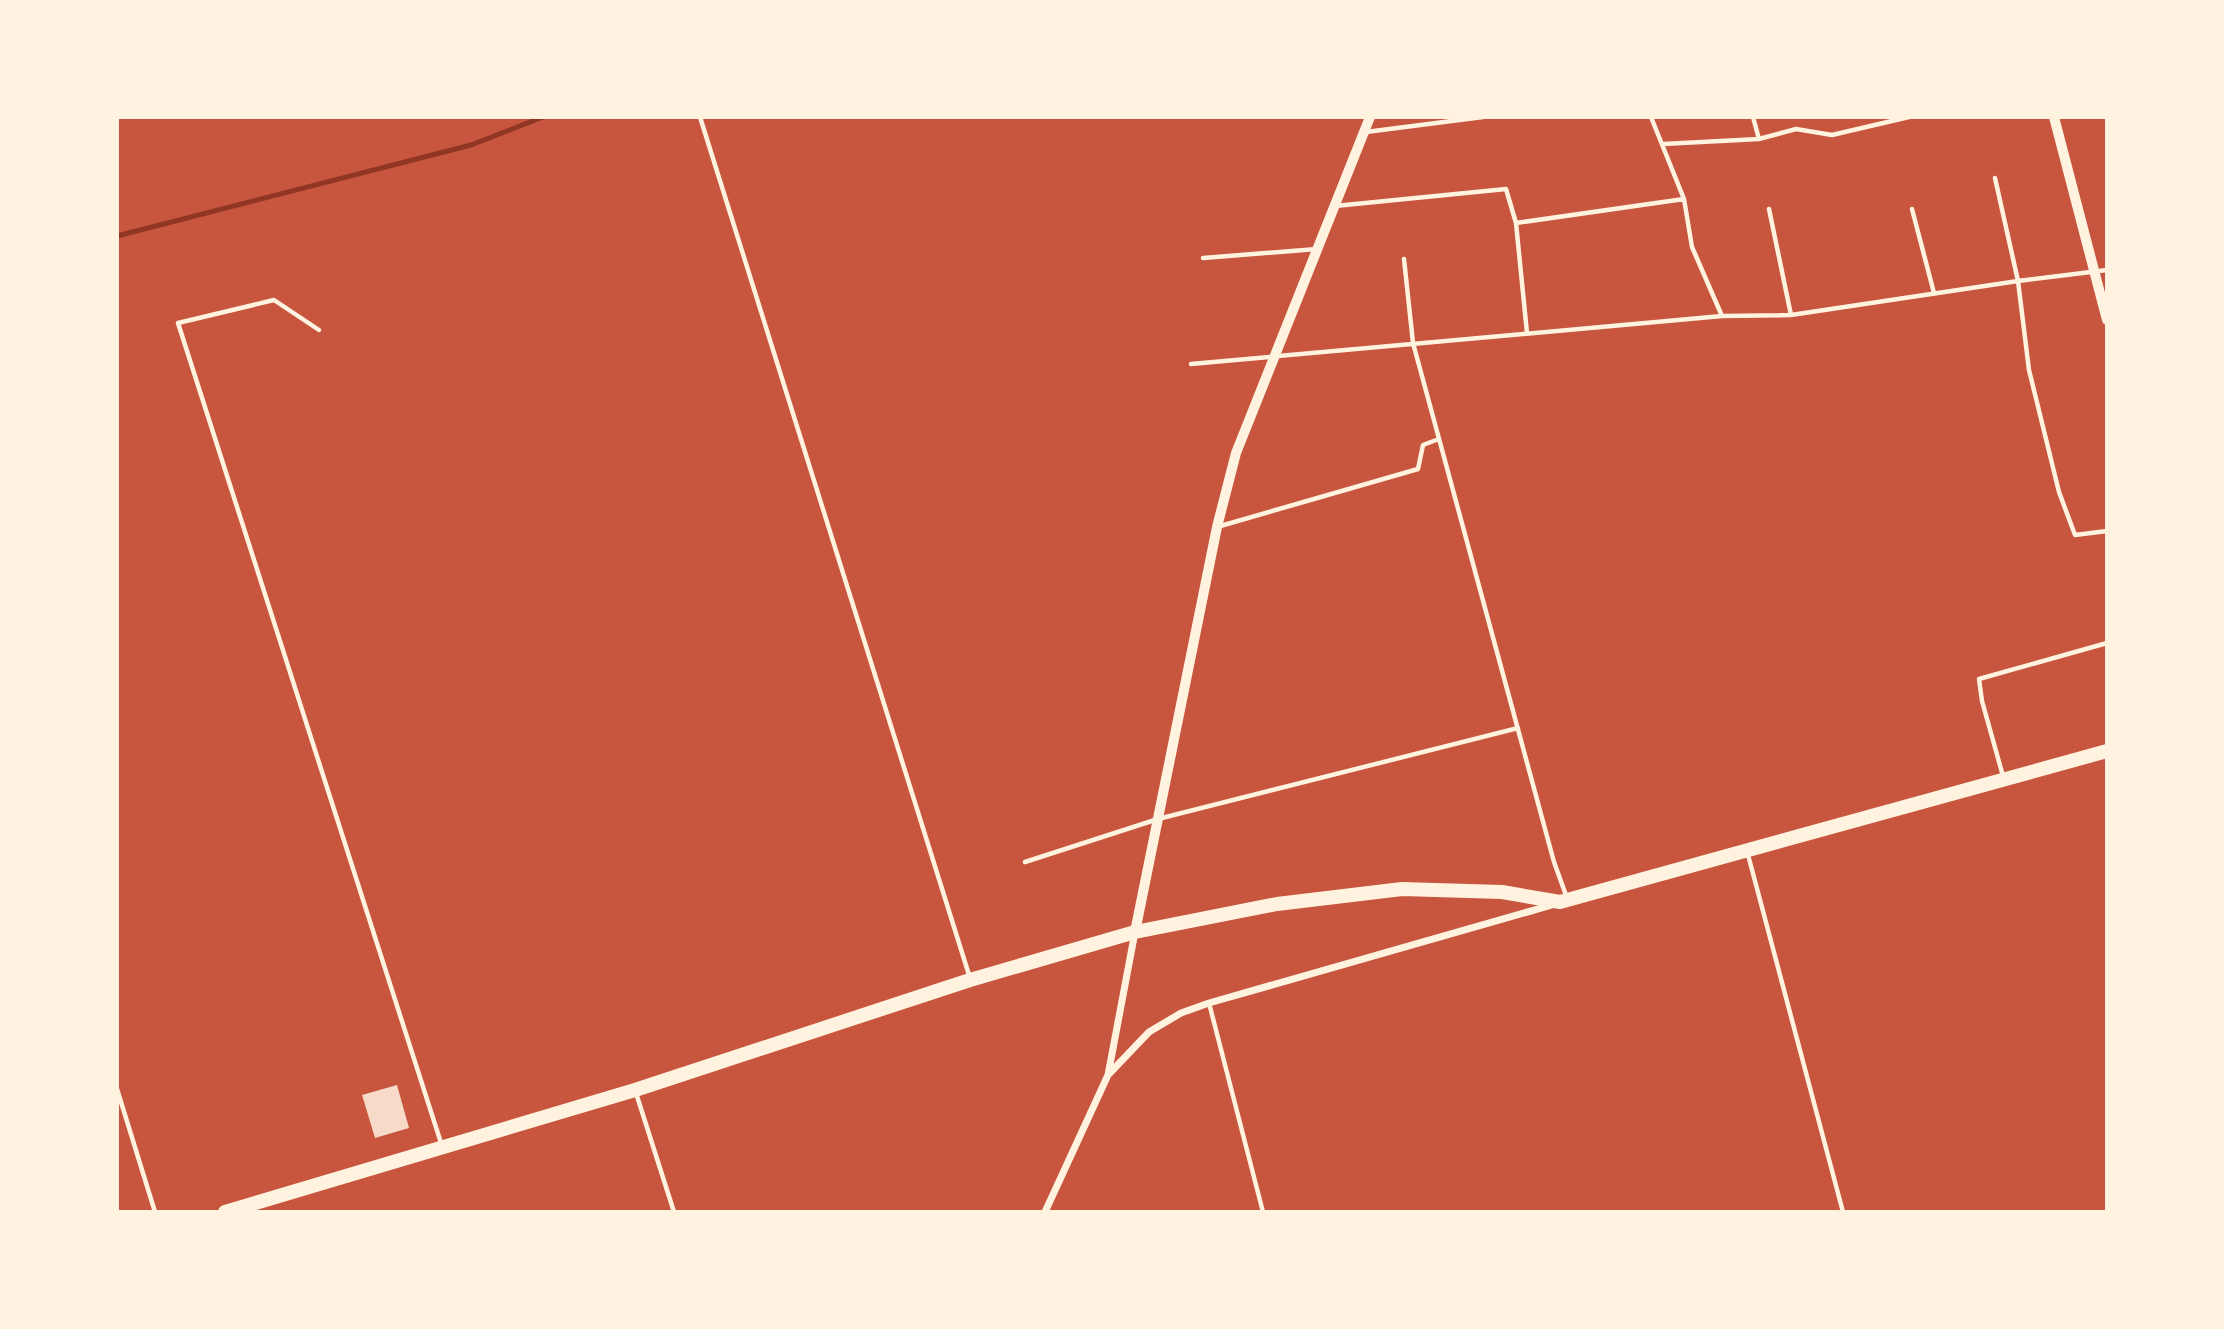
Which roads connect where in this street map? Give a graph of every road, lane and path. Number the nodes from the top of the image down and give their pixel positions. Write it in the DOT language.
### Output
graph roads {
  1 [pos="700,117"];
  2 [pos="1370,117"];
  3 [pos="1483,117"];
  4 [pos="1651,117"];
  5 [pos="1754,117"];
  6 [pos="1909,117"];
  7 [pos="2054,117"];
  8 [pos="1364,133"];
  9 [pos="1759,139"];
  10 [pos="1663,144"];
  11 [pos="1995,178"];
  12 [pos="1684,199"];
  13 [pos="1335,206"];
  14 [pos="1769,209"];
  15 [pos="1912,209"];
  16 [pos="1516,223"];
  17 [pos="1318,249"];
  18 [pos="1203,258"];
  19 [pos="1404,259"];
  20 [pos="2101,270"];
  21 [pos="2018,281"];
  22 [pos="1934,293"];
  23 [pos="1791,315"];
  24 [pos="1722,316"];
  25 [pos="2107,320"];
  26 [pos="319,330"];
  27 [pos="1527,333"];
  28 [pos="1413,343"];
  29 [pos="1276,355"];
  30 [pos="1191,364"];
  31 [pos="1439,439"];
  32 [pos="1217,527"];
  33 [pos="2107,531"];
  34 [pos="2107,643"];
  35 [pos="1518,728"];
  36 [pos="2107,751"];
  37 [pos="2004,779"];
  38 [pos="1158,819"];
  39 [pos="1747,850"];
  40 [pos="1025,862"];
  41 [pos="1564,901"];
  42 [pos="1135,932"];
  43 [pos="970,980"];
  44 [pos="1209,1003"];
  45 [pos="1108,1075"];
  46 [pos="117,1089"];
  47 [pos="635,1090"];
  48 [pos="443,1148"];
  49 [pos="155,1212"];
  50 [pos="225,1212"];
  51 [pos="674,1212"];
  52 [pos="1045,1212"];
  53 [pos="1264,1212"];
  54 [pos="1843,1212"];
  1 -- 43 [label="lane"];
  2 -- 8 [label="street"];
  3 -- 8 [label="lane"];
  4 -- 10 [label="lane"];
  5 -- 9 [label="lane"];
  6 -- 9 [label="lane"];
  7 -- 20 [label="street"];
  8 -- 13 [label="street"];
  9 -- 10 [label="lane"];
  10 -- 12 [label="lane"];
  11 -- 21 [label="lane"];
  12 -- 16 [label="lane"];
  12 -- 24 [label="lane"];
  13 -- 16 [label="lane"];
  13 -- 17 [label="street"];
  14 -- 23 [label="lane"];
  15 -- 22 [label="lane"];
  16 -- 27 [label="lane"];
  17 -- 18 [label="lane"];
  17 -- 29 [label="street"];
  19 -- 28 [label="lane"];
  20 -- 21 [label="lane"];
  20 -- 25 [label="street"];
  21 -- 22 [label="lane"];
  21 -- 33 [label="lane"];
  22 -- 23 [label="lane"];
  23 -- 24 [label="lane"];
  24 -- 27 [label="lane"];
  26 -- 48 [label="lane"];
  27 -- 28 [label="lane"];
  28 -- 29 [label="lane"];
  28 -- 31 [label="lane"];
  29 -- 30 [label="lane"];
  29 -- 32 [label="street"];
  31 -- 32 [label="lane"];
  31 -- 35 [label="lane"];
  32 -- 38 [label="street"];
  34 -- 37 [label="lane"];
  35 -- 38 [label="lane"];
  35 -- 41 [label="lane"];
  36 -- 37 [label="main road"];
  37 -- 39 [label="main road"];
  38 -- 40 [label="lane"];
  38 -- 42 [label="street"];
  39 -- 41 [label="main road"];
  39 -- 54 [label="lane"];
  41 -- 42 [label="main road"];
  41 -- 44 [label="street"];
  42 -- 43 [label="main road"];
  42 -- 45 [label="street"];
  43 -- 47 [label="main road"];
  44 -- 45 [label="street"];
  44 -- 53 [label="lane"];
  45 -- 52 [label="street"];
  46 -- 49 [label="lane"];
  47 -- 48 [label="main road"];
  47 -- 51 [label="lane"];
  48 -- 50 [label="main road"];
}
